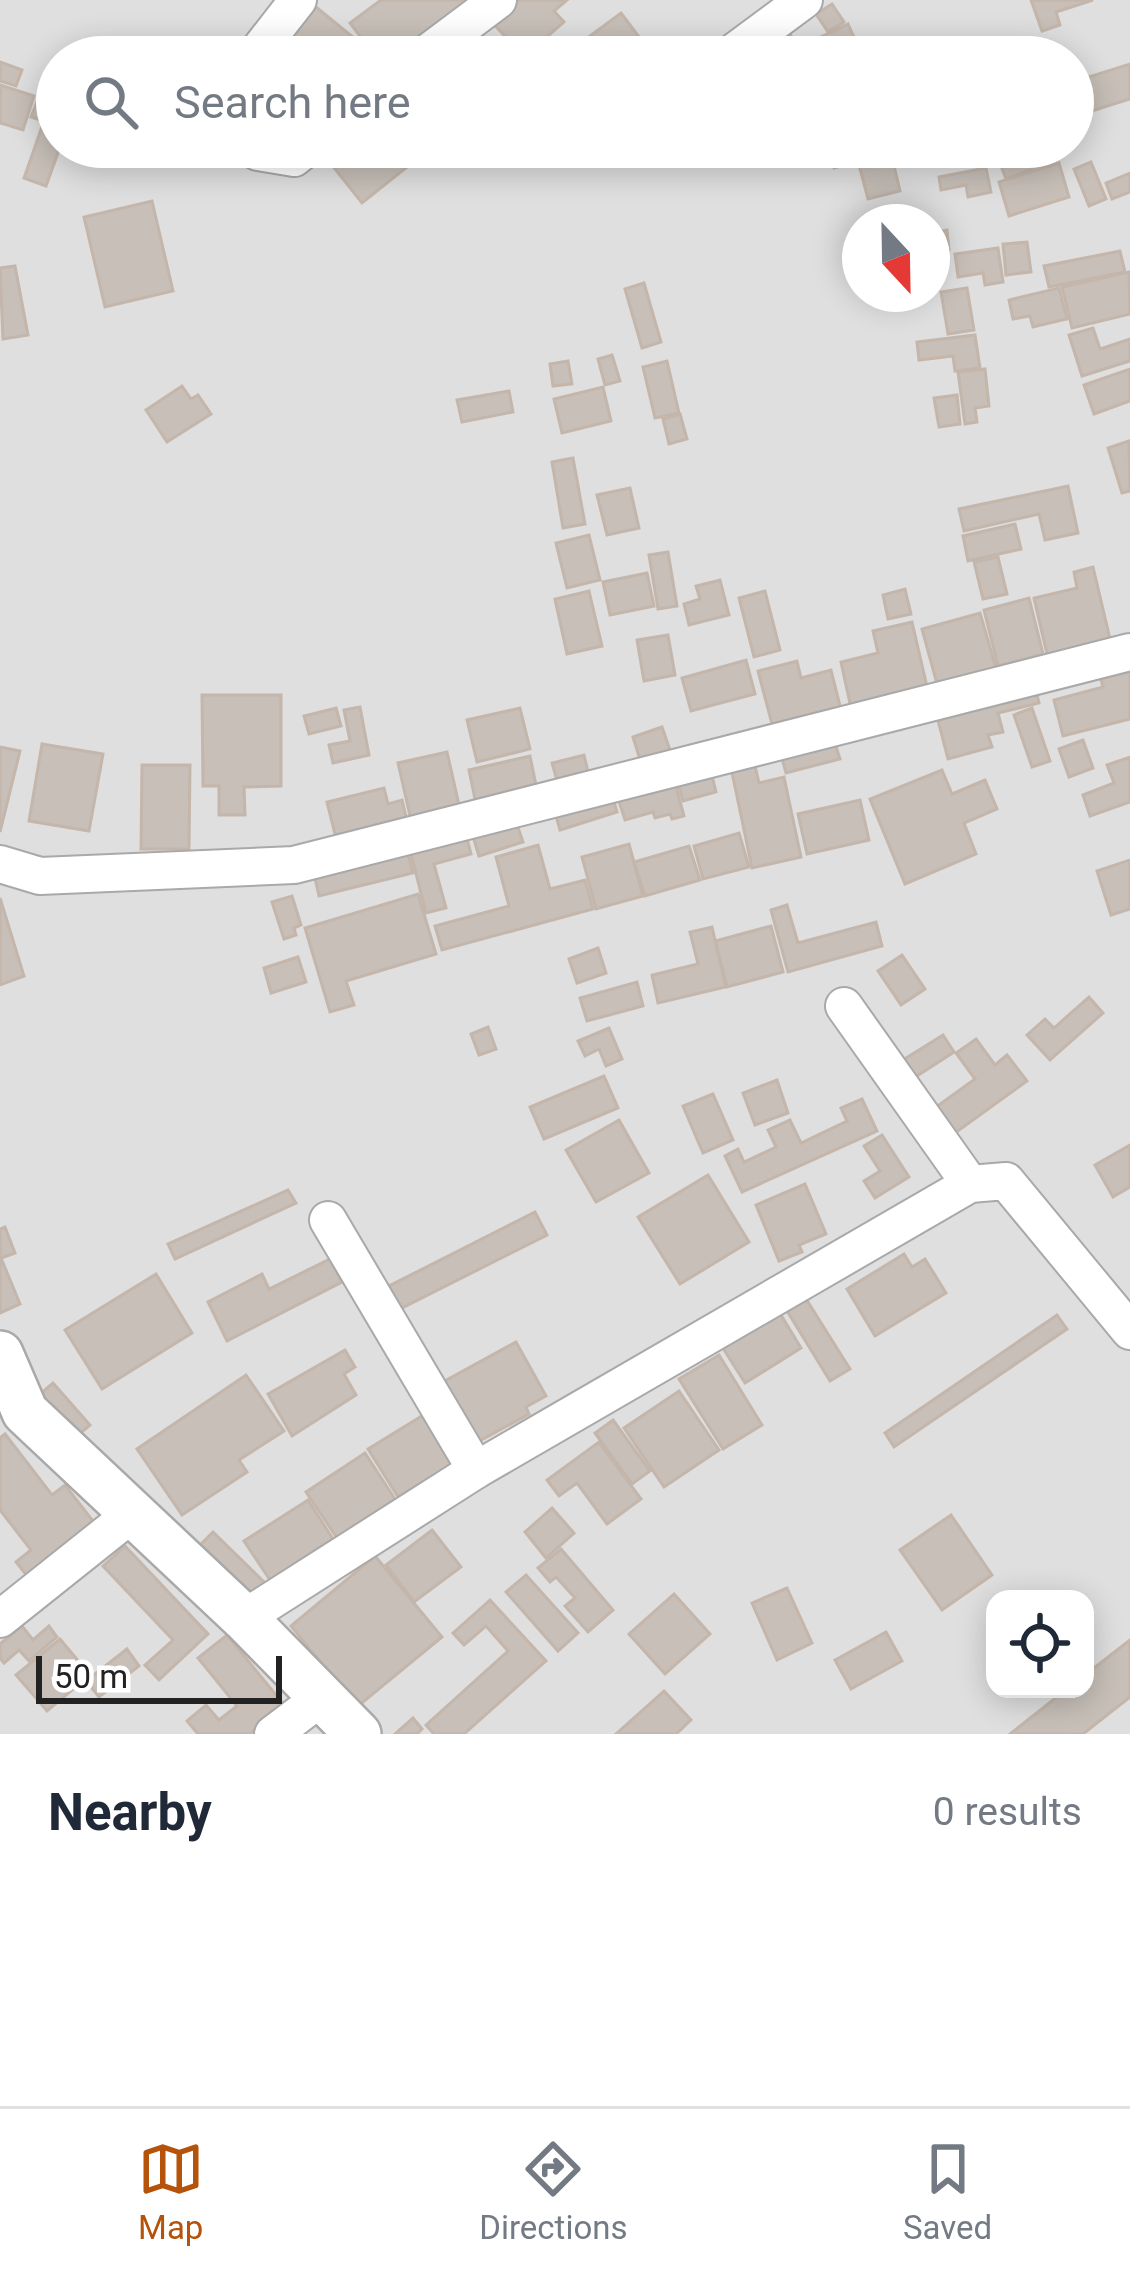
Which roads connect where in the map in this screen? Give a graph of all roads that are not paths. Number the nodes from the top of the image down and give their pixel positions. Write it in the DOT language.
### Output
graph roads {
  1 [pos="298,0"];
  2 [pos="498,0"];
  3 [pos="804,0"];
  4 [pos="270,36"];
  5 [pos="450,36"];
  6 [pos="755,36"];
  7 [pos="1130,652"];
  8 [pos="0,864"];
  9 [pos="844,1006"];
  10 [pos="970,1184"];
  11 [pos="328,1220"];
  12 [pos="1130,1330"];
  13 [pos="0,1354"];
  14 [pos="476,1470"];
  15 [pos="133,1513"];
  16 [pos="244,1618"];
  17 [pos="0,1619"];
  18 [pos="322,1697"];
  19 [pos="273,1734"];
  20 [pos="358,1734"];
  1 -- 4 [label="street"];
  2 -- 5 [label="street"];
  3 -- 6 [label="street"];
  7 -- 8 [label="street"];
  9 -- 10 [label="street"];
  10 -- 12 [label="street"];
  10 -- 14 [label="street"];
  11 -- 14 [label="street"];
  13 -- 15 [label="street"];
  14 -- 16 [label="street"];
  15 -- 16 [label="street"];
  15 -- 17 [label="street"];
  16 -- 18 [label="street"];
  18 -- 19 [label="street"];
  18 -- 20 [label="street"];
}
